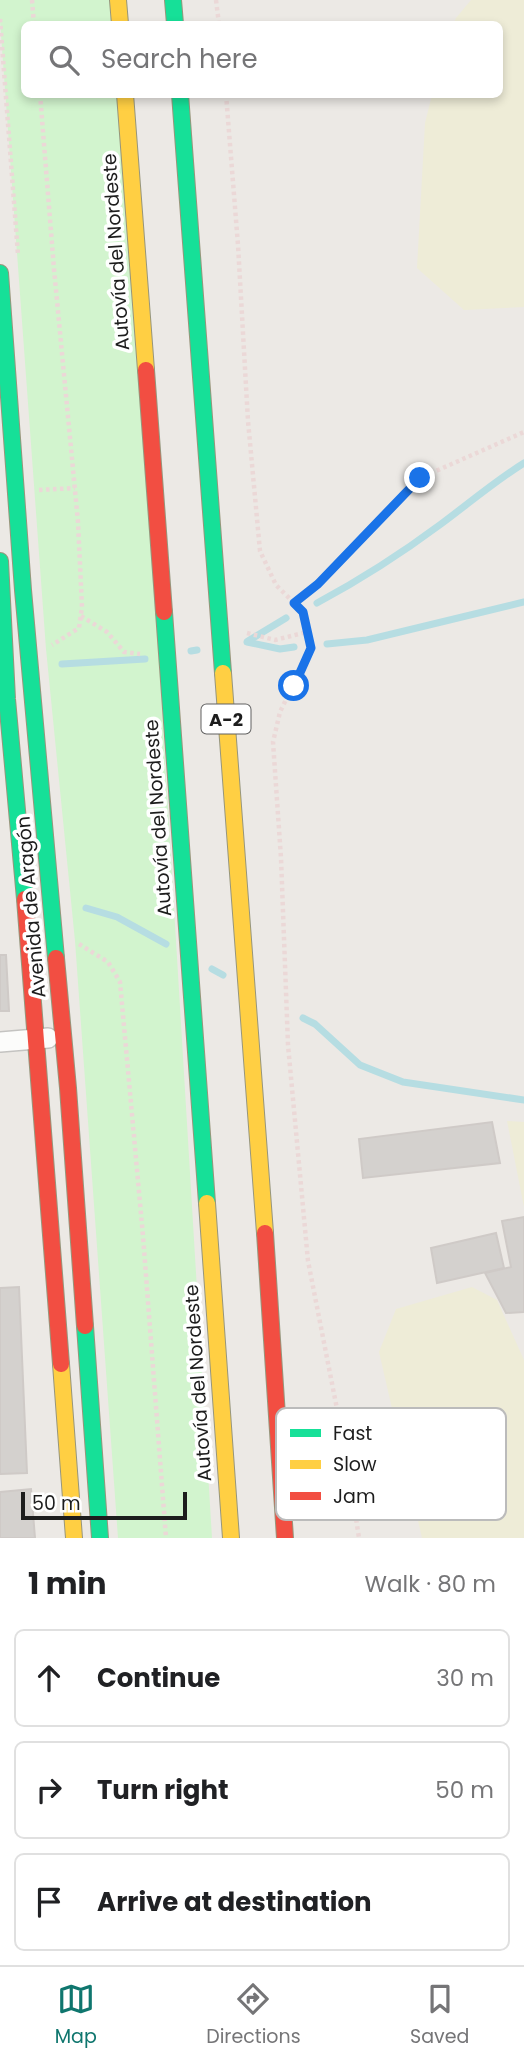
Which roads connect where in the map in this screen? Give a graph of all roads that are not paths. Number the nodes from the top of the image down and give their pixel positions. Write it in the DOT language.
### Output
graph roads {
  1 [pos="118,0"];
  2 [pos="173,0"];
  3 [pos="120,21"];
  4 [pos="175,21"];
  5 [pos="125,98"];
  6 [pos="180,98"];
  7 [pos="0,273"];
  8 [pos="0,561"];
  9 [pos="63,1036"];
  10 [pos="37,1039"];
  11 [pos="0,1042"];
  12 [pos="273,1343"];
  13 [pos="217,1351"];
  14 [pos="277,1408"];
  15 [pos="281,1408"];
  16 [pos="210,1473"];
  17 [pos="284,1520"];
  18 [pos="296,1520"];
  19 [pos="74,1538"];
  20 [pos="100,1538"];
  21 [pos="231,1538"];
  22 [pos="285,1538"];
  23 [pos="298,1538"];
  1 -- 3 [label="main road"];
  2 -- 4 [label="main road"];
  5 -- 13 [label="main road, Autovía del Nordeste / A-2"];
  6 -- 12 [label="main road, A-2"];
  7 -- 9 [label="main road, Avenida de Aragón"];
  8 -- 10 [label="main road, Avenida de Aragón"];
  9 -- 10 [label="street"];
  9 -- 20 [label="main road, Avenida de Aragón"];
  10 -- 11 [label="street"];
  10 -- 19 [label="main road, Avenida de Aragón"];
  12 -- 14 [label="main road, A-2"];
  12 -- 15 [label="main road"];
  13 -- 16 [label="main road"];
  13 -- 21 [label="main road, Autovía del Nordeste / A-2"];
  17 -- 22 [label="main road, A-2"];
  18 -- 23 [label="main road"];
}
